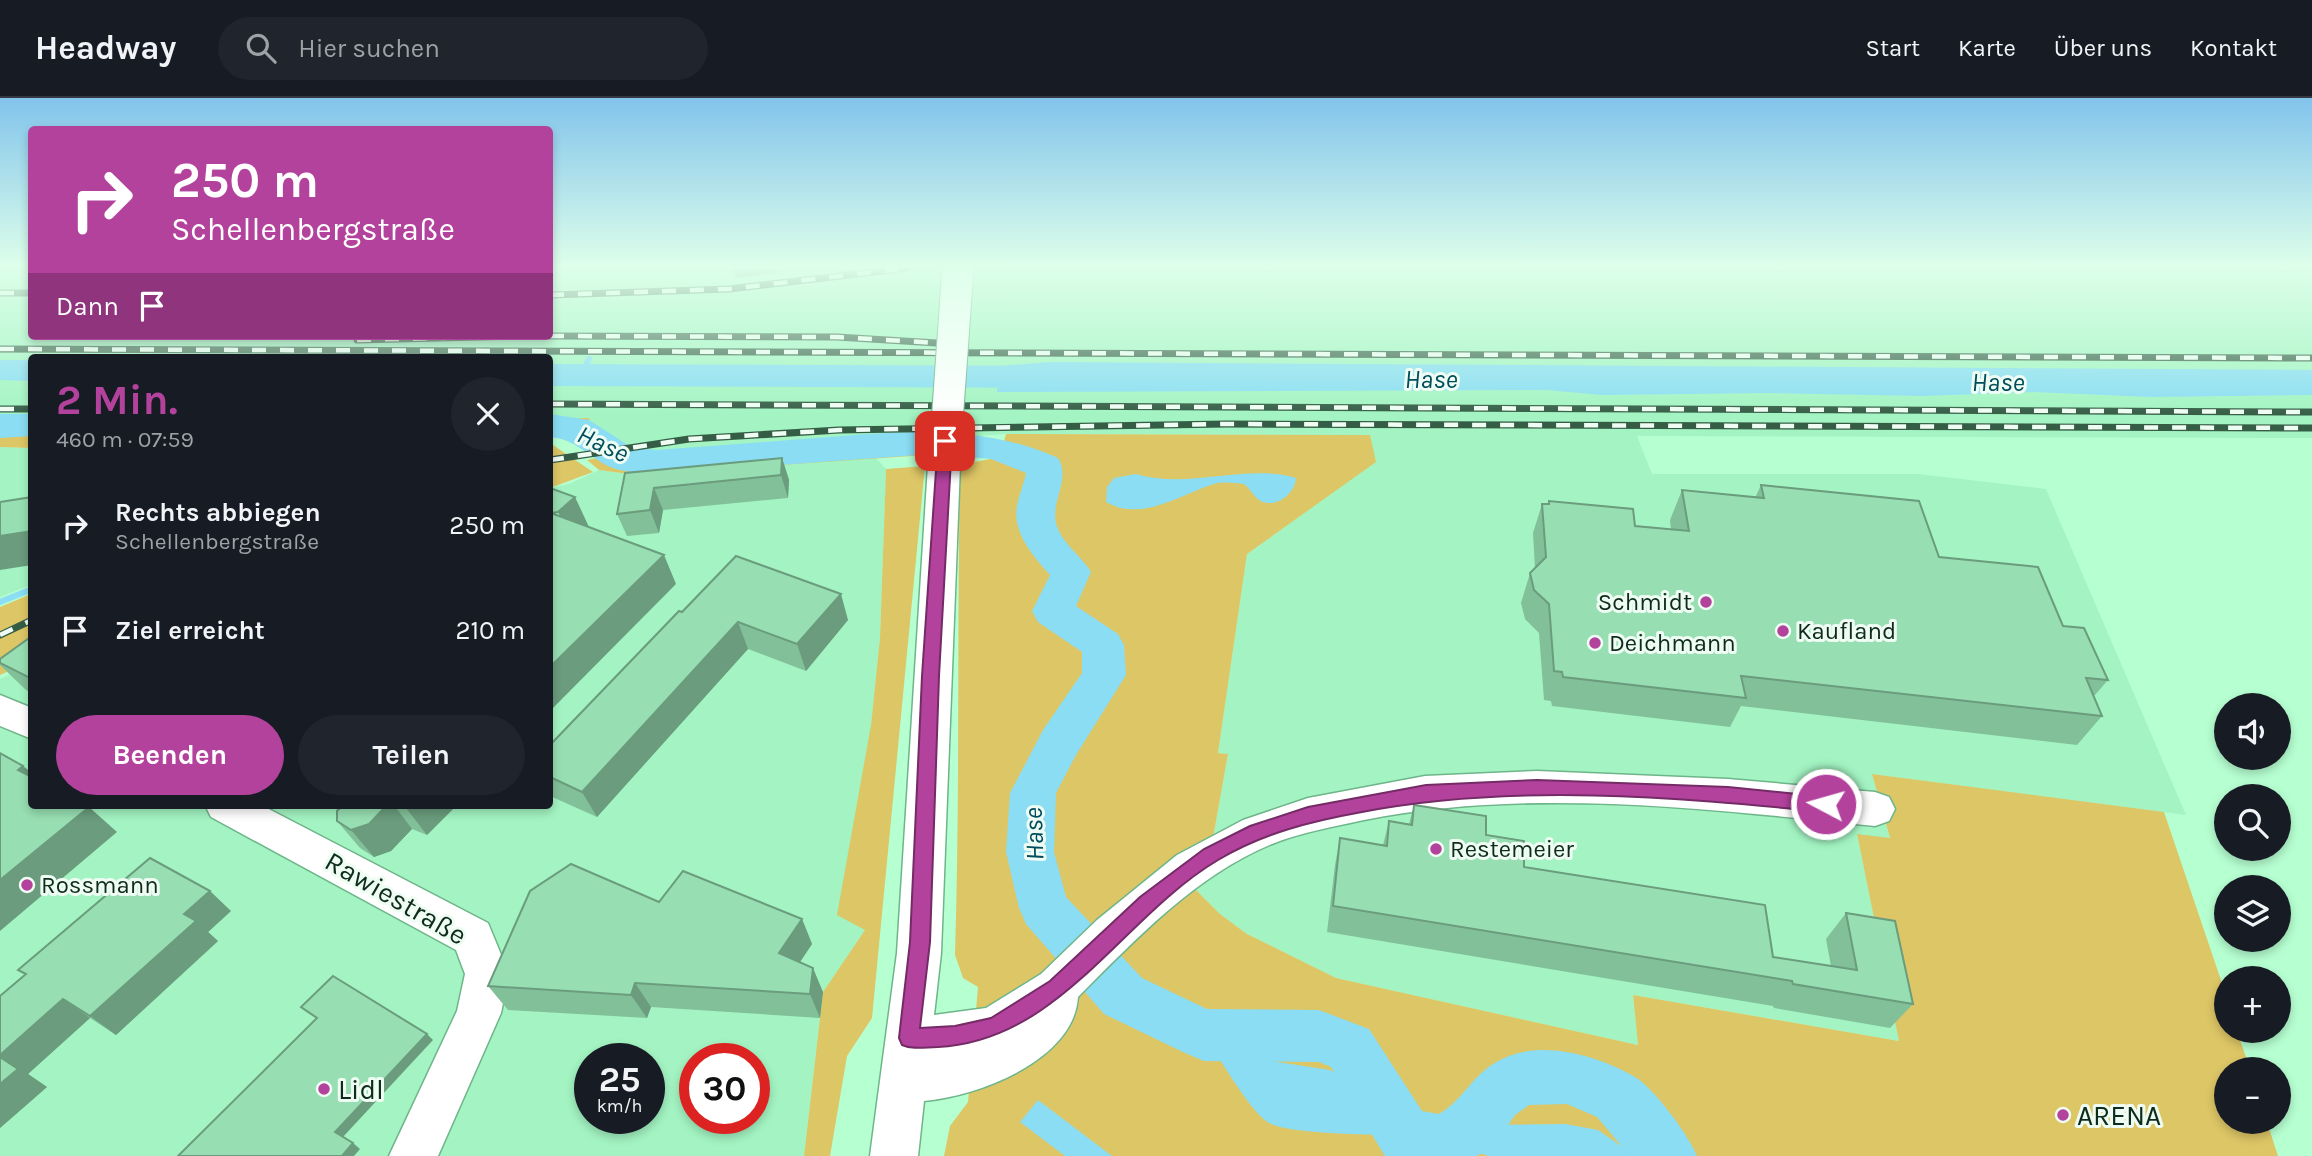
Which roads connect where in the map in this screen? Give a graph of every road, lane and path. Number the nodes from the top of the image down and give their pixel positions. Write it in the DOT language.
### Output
graph roads {
  1 [pos="955,317"];
  2 [pos="0,710"];
  3 [pos="28,722"];
  4 [pos="233,809"];
  5 [pos="1875,809"];
  6 [pos="906,1060"];
  7 [pos="414,1156"];
  8 [pos="894,1156"];
  1 -- 6 [label="street, bridge"];
  2 -- 3 [label="street"];
  4 -- 7 [label="street, Rawiestraße"];
  5 -- 6 [label="street"];
  6 -- 8 [label="street"];
}
